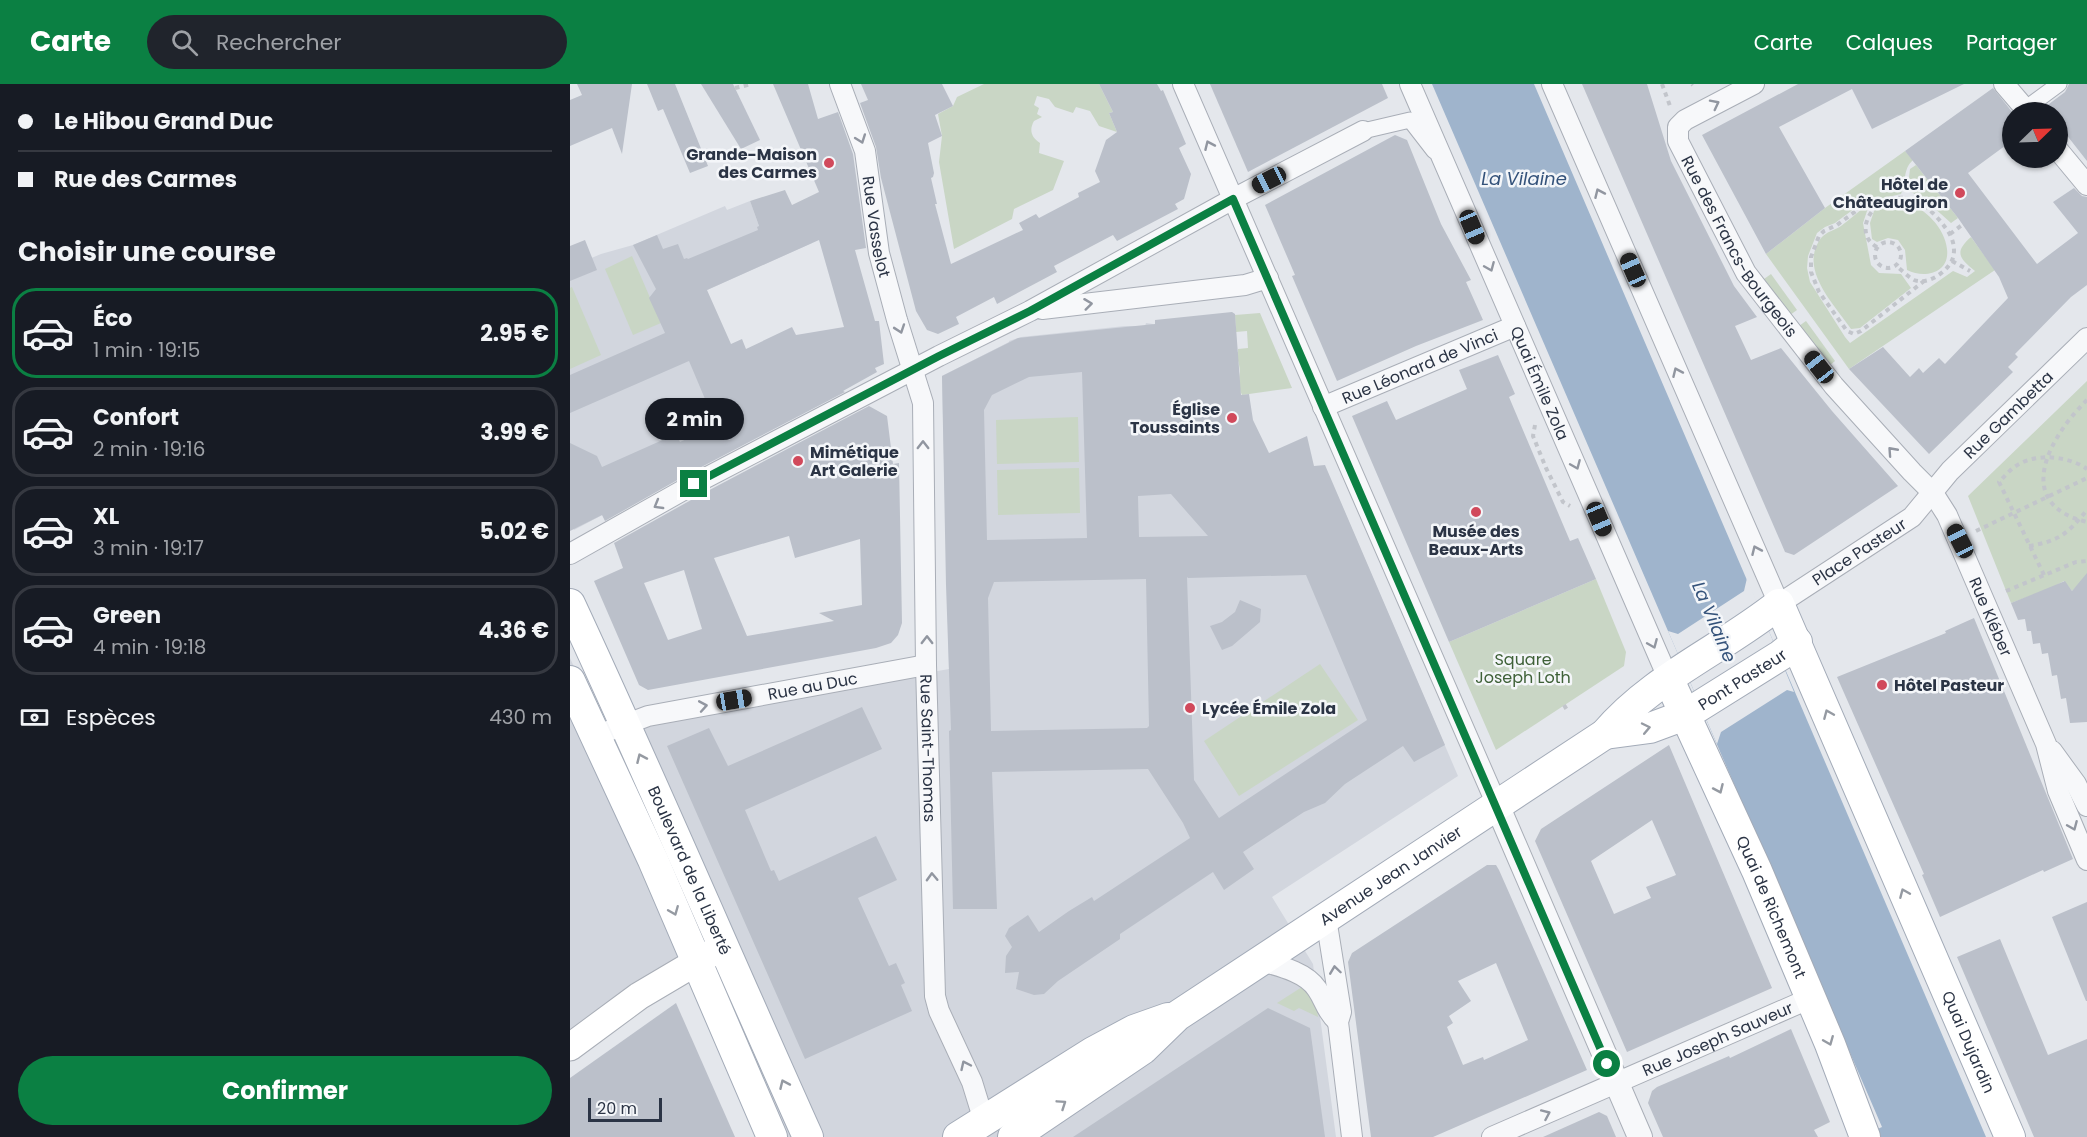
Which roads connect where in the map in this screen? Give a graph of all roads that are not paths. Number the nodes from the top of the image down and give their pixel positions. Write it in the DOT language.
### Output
graph roads {
  1 [pos="840,84"];
  2 [pos="1183,84"];
  3 [pos="1410,84"];
  4 [pos="1552,84"];
  5 [pos="1754,84"];
  6 [pos="2004,84"];
  7 [pos="2059,84"];
  8 [pos="2019,102"];
  9 [pos="2037,102"];
  10 [pos="1364,131"];
  11 [pos="2068,162"];
  12 [pos="1447,168"];
  13 [pos="2087,185"];
  14 [pos="1233,199"];
  15 [pos="1268,278"];
  16 [pos="1030,311"];
  17 [pos="1515,326"];
  18 [pos="2087,338"];
  19 [pos="914,369"];
  20 [pos="1323,407"];
  21 [pos="1934,493"];
  22 [pos="570,555"];
  23 [pos="570,604"];
  24 [pos="1772,609"];
  25 [pos="1789,648"];
  26 [pos="926,665"];
  27 [pos="1676,675"];
  28 [pos="573,694"];
  29 [pos="1692,711"];
  30 [pos="626,725"];
  31 [pos="1605,734"];
  32 [pos="595,736"];
  33 [pos="2046,744"];
  34 [pos="1497,806"];
  35 [pos="2087,806"];
  36 [pos="2087,860"];
  37 [pos="1326,918"];
  38 [pos="724,946"];
  39 [pos="1261,961"];
  40 [pos="695,962"];
  41 [pos="1811,998"];
  42 [pos="1177,1016"];
  43 [pos="1338,1022"];
  44 [pos="570,1047"];
  45 [pos="1615,1083"];
  46 [pos="985,1129"];
  47 [pos="1864,1135"];
  48 [pos="772,1137"];
  49 [pos="808,1137"];
  50 [pos="958,1137"];
  51 [pos="1013,1137"];
  52 [pos="1352,1137"];
  53 [pos="1492,1137"];
  54 [pos="1640,1137"];
  55 [pos="2010,1137"];
  1 -- 19 [label="street, Rue Vasselot, one-way"];
  14 -- 2 [label="street, one-way"];
  3 -- 12 [label="street, Quai Émile Zola"];
  24 -- 4 [label="street, one-way"];
  21 -- 5 [label="street, Rue des Francs-Bourgeois, one-way"];
  6 -- 8 [label="street"];
  7 -- 9 [label="street"];
  10 -- 12 [label="street"];
  10 -- 14 [label="street"];
  11 -- 13 [label="street"];
  12 -- 17 [label="street, Quai Émile Zola, one-way"];
  14 -- 15 [label="street"];
  14 -- 16 [label="street"];
  16 -- 15 [label="street, one-way"];
  15 -- 20 [label="street"];
  16 -- 19 [label="street"];
  17 -- 20 [label="street, Rue Léonard de Vinci"];
  17 -- 27 [label="street, Quai Émile Zola, one-way"];
  18 -- 21 [label="street, Rue Gambetta"];
  19 -- 22 [label="street, one-way"];
  26 -- 19 [label="street, Rue Saint-Thomas, one-way"];
  20 -- 34 [label="street"];
  21 -- 24 [label="street, Place Pasteur"];
  21 -- 33 [label="street, Rue Kléber"];
  23 -- 30 [label="main road, Boulevard de la Liberté"];
  24 -- 25 [label="main road, Quai Dujardin"];
  24 -- 27 [label="main road"];
  25 -- 29 [label="main road, Pont Pasteur"];
  55 -- 25 [label="main road, Quai Dujardin, one-way"];
  30 -- 26 [label="street, Rue au Duc, one-way"];
  46 -- 26 [label="street, Rue Saint-Thomas, one-way"];
  27 -- 29 [label="main road, Quai de Richemont"];
  27 -- 31 [label="main road, Avenue Jean Janvier"];
  28 -- 32 [label="main road, Boulevard de la Liberté"];
  31 -- 29 [label="main road, Avenue Jean Janvier, one-way"];
  29 -- 41 [label="main road, Quai de Richemont, one-way"];
  30 -- 32 [label="street, Rue au Duc"];
  38 -- 30 [label="main road, Boulevard de la Liberté, one-way"];
  31 -- 34 [label="main road, Avenue Jean Janvier"];
  32 -- 40 [label="main road, Boulevard de la Liberté, one-way"];
  33 -- 35 [label="street, Rue Kléber"];
  33 -- 36 [label="street, Rue Kléber, one-way"];
  34 -- 37 [label="main road, Avenue Jean Janvier"];
  34 -- 45 [label="street"];
  37 -- 39 [label="main road, Avenue Jean Janvier"];
  43 -- 37 [label="street, one-way"];
  38 -- 40 [label="main road"];
  49 -- 38 [label="main road, Boulevard de la Liberté, one-way"];
  39 -- 42 [label="main road, Avenue Jean Janvier"];
  39 -- 43 [label="street"];
  40 -- 44 [label="main road"];
  40 -- 48 [label="main road, Boulevard de la Liberté"];
  41 -- 45 [label="street, Rue Joseph Sauveur"];
  41 -- 47 [label="main road, Quai de Richemont, one-way"];
  42 -- 46 [label="main road, Avenue Jean Janvier"];
  51 -- 42 [label="main road, Avenue Jean Janvier, one-way"];
  43 -- 52 [label="street"];
  53 -- 45 [label="street, Rue Joseph Sauveur, one-way"];
  45 -- 54 [label="street"];
  46 -- 50 [label="main road, Avenue Jean Janvier"];
}
